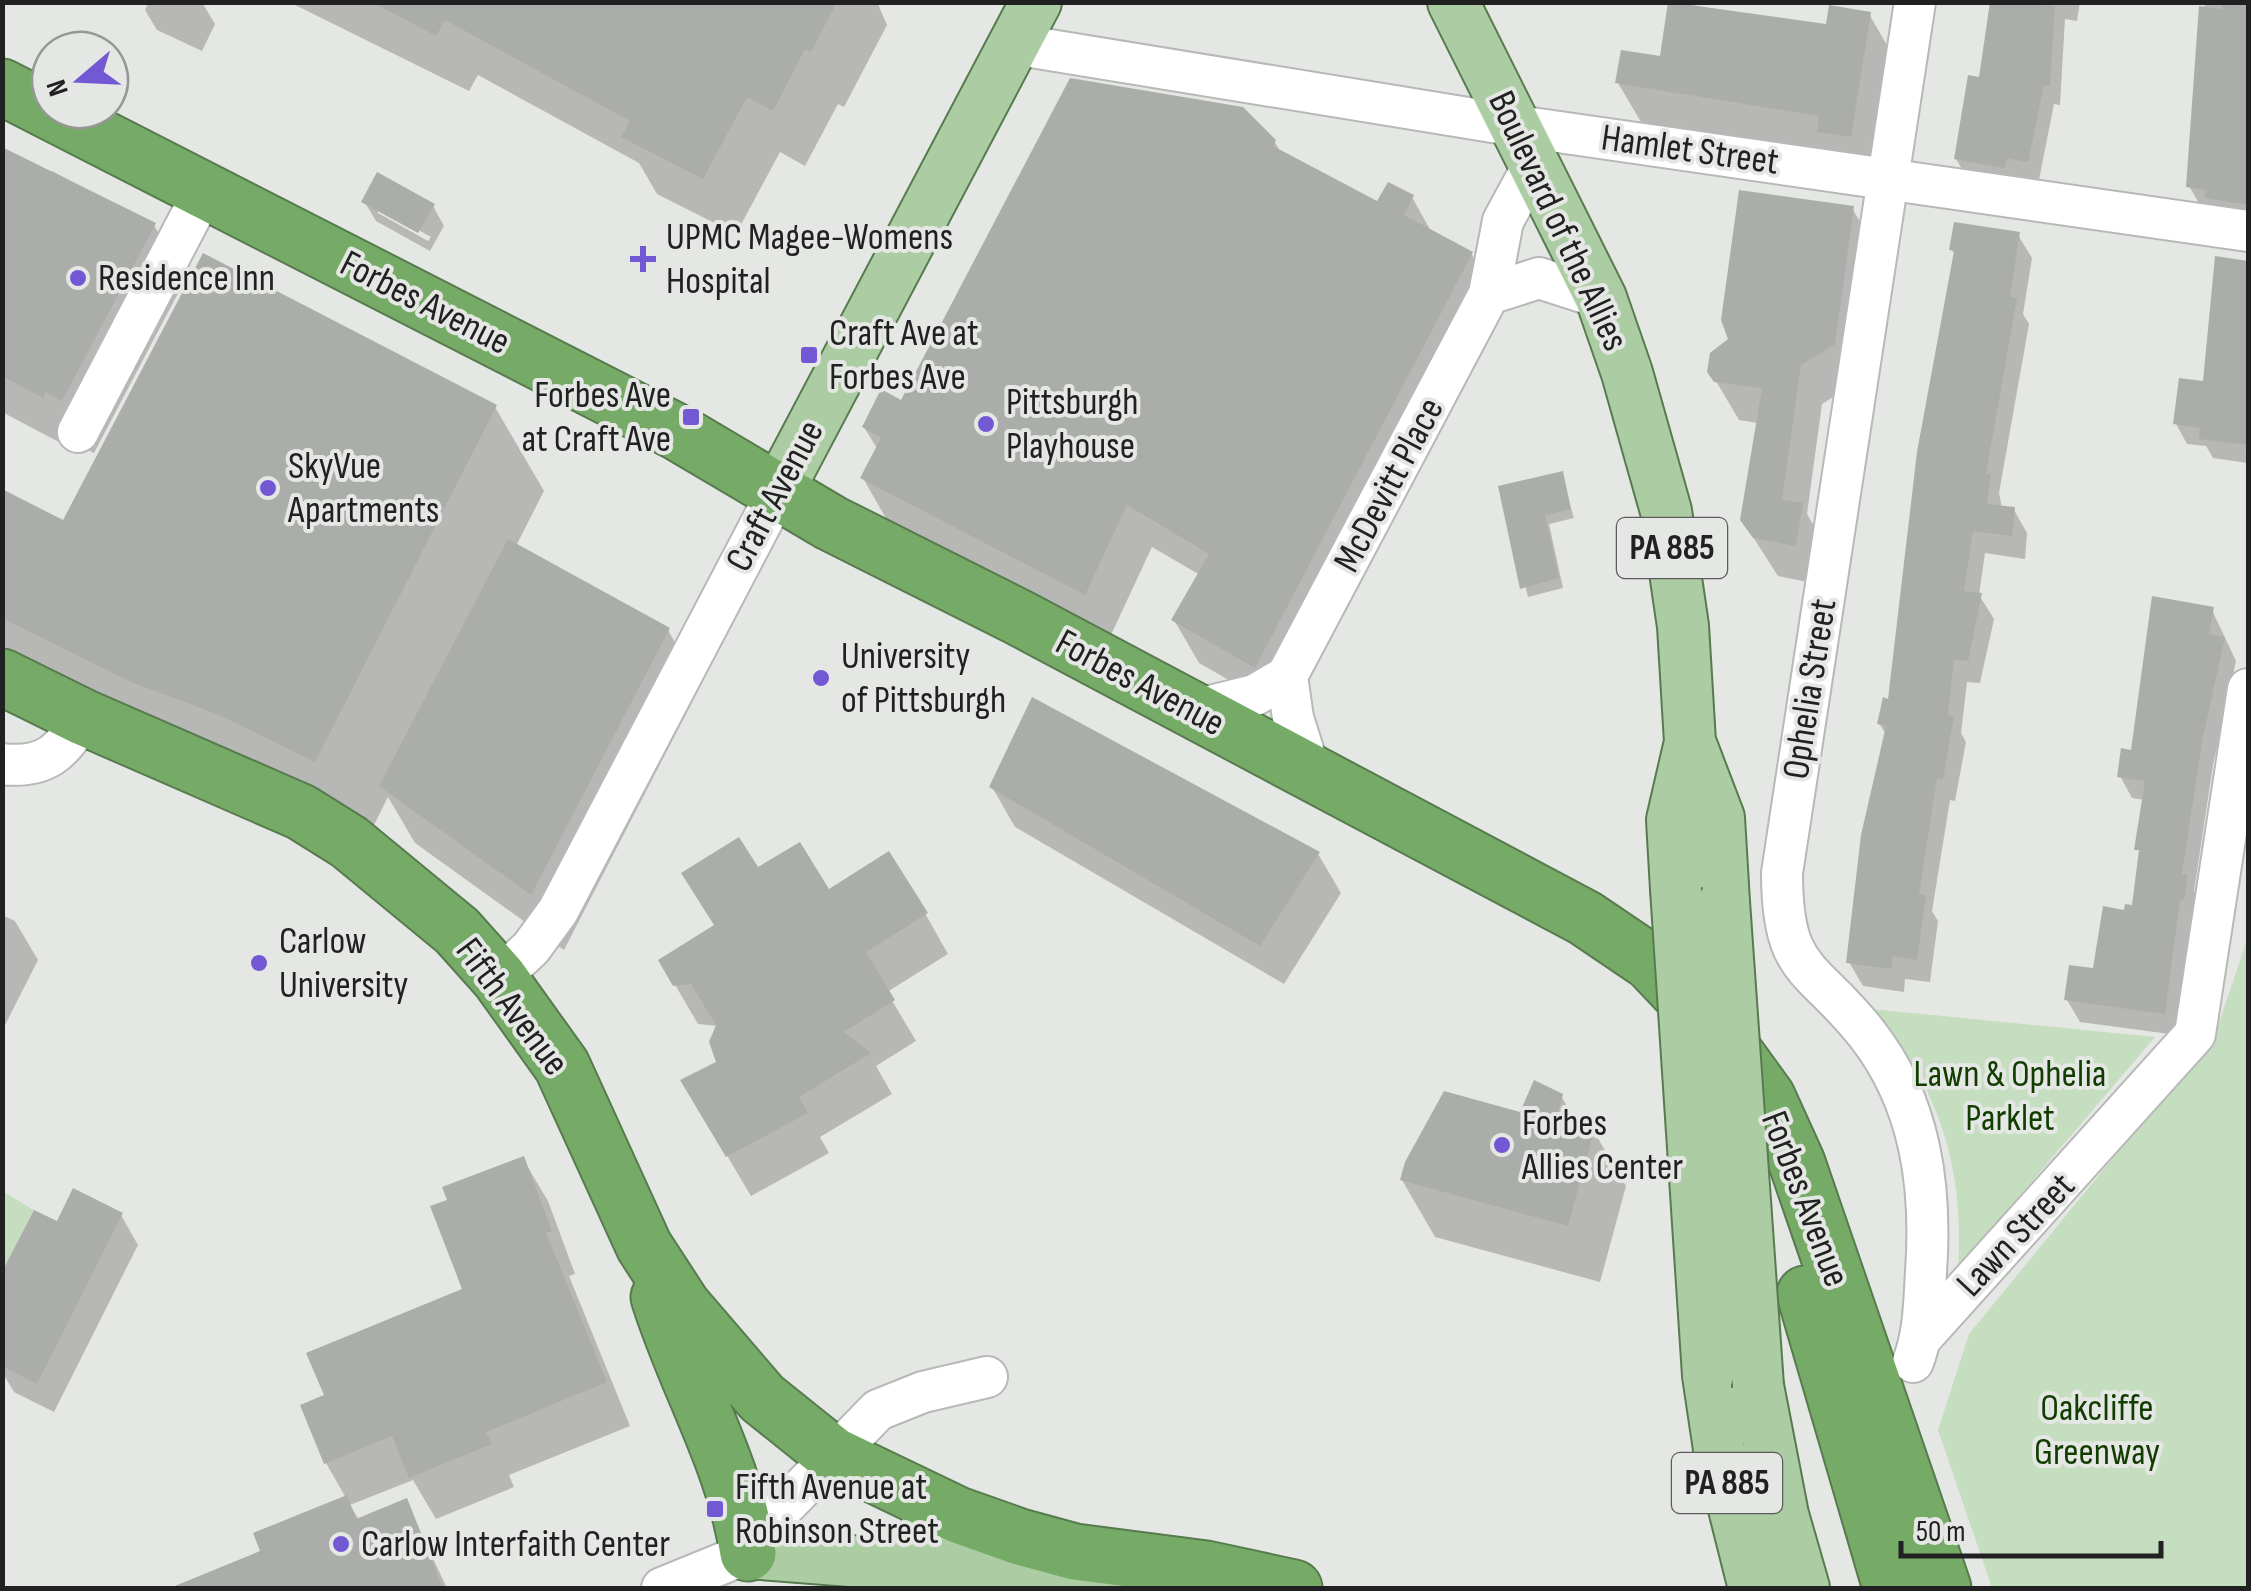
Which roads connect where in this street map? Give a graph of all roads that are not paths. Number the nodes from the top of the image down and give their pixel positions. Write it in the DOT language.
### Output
graph roads {
  1 [pos="1453,2"];
  2 [pos="1914,2"];
  3 [pos="1024,24"];
  4 [pos="2,88"];
  5 [pos="1526,144"];
  6 [pos="1889,178"];
  7 [pos="204,190"];
  8 [pos="2248,230"];
  9 [pos="1490,294"];
  10 [pos="1601,298"];
  11 [pos="78,432"];
  12 [pos="777,493"];
  13 [pos="1287,676"];
  14 [pos="2,677"];
  15 [pos="2248,688"];
  16 [pos="1190,711"];
  17 [pos="83,717"];
  18 [pos="1690,742"];
  19 [pos="2,764"];
  20 [pos="1310,772"];
  21 [pos="500,978"];
  22 [pos="1698,1015"];
  23 [pos="644,1246"];
  24 [pos="1918,1350"];
  25 [pos="986,1378"];
  26 [pos="832,1455"];
  27 [pos="748,1553"];
  28 [pos="1056,1574"];
  29 [pos="662,1588"];
  30 [pos="1139,1588"];
  31 [pos="1294,1588"];
  32 [pos="1754,1588"];
  33 [pos="1804,1588"];
  34 [pos="1891,1588"];
  35 [pos="1943,1588"];
  1 -- 5 [label="main road, Boulevard of the Allies / PA 885"];
  2 -- 6 [label="street, Ophelia Street"];
  3 -- 5 [label="street, Hamlet Street"];
  3 -- 12 [label="main road, Craft Avenue"];
  4 -- 7 [label="highway, Forbes Avenue"];
  5 -- 6 [label="street, Hamlet Street"];
  5 -- 9 [label="street, McDevitt Place"];
  5 -- 10 [label="main road, Boulevard of the Allies / PA 885"];
  6 -- 8 [label="street, Hamlet Street"];
  6 -- 24 [label="street, Ophelia Street"];
  7 -- 11 [label="street"];
  7 -- 12 [label="highway, Forbes Avenue"];
  9 -- 10 [label="street"];
  9 -- 13 [label="street, McDevitt Place"];
  10 -- 18 [label="main road, Boulevard of the Allies / PA 885"];
  12 -- 16 [label="highway, Forbes Avenue"];
  12 -- 21 [label="street, Craft Avenue"];
  13 -- 16 [label="street"];
  13 -- 20 [label="street"];
  14 -- 17 [label="highway, Fifth Avenue"];
  15 -- 24 [label="street, Lawn Street"];
  16 -- 20 [label="highway, Forbes Avenue"];
  17 -- 19 [label="street"];
  17 -- 21 [label="highway, Fifth Avenue"];
  18 -- 32 [label="main road, Boulevard of the Allies / PA 885, bridge"];
  18 -- 33 [label="main road, Boulevard of the Allies / PA 885, bridge"];
  20 -- 22 [label="highway, Forbes Avenue"];
  21 -- 23 [label="highway, Fifth Avenue"];
  22 -- 34 [label="highway"];
  22 -- 35 [label="highway, Forbes Avenue"];
  23 -- 26 [label="highway, Fifth Avenue"];
  23 -- 27 [label="highway"];
  25 -- 26 [label="street"];
  26 -- 27 [label="street"];
  26 -- 28 [label="main road, Fifth Avenue"];
  26 -- 31 [label="highway, Fifth Avenue"];
  27 -- 28 [label="main road"];
  27 -- 29 [label="street"];
  28 -- 30 [label="main road, Fifth Avenue"];
}
